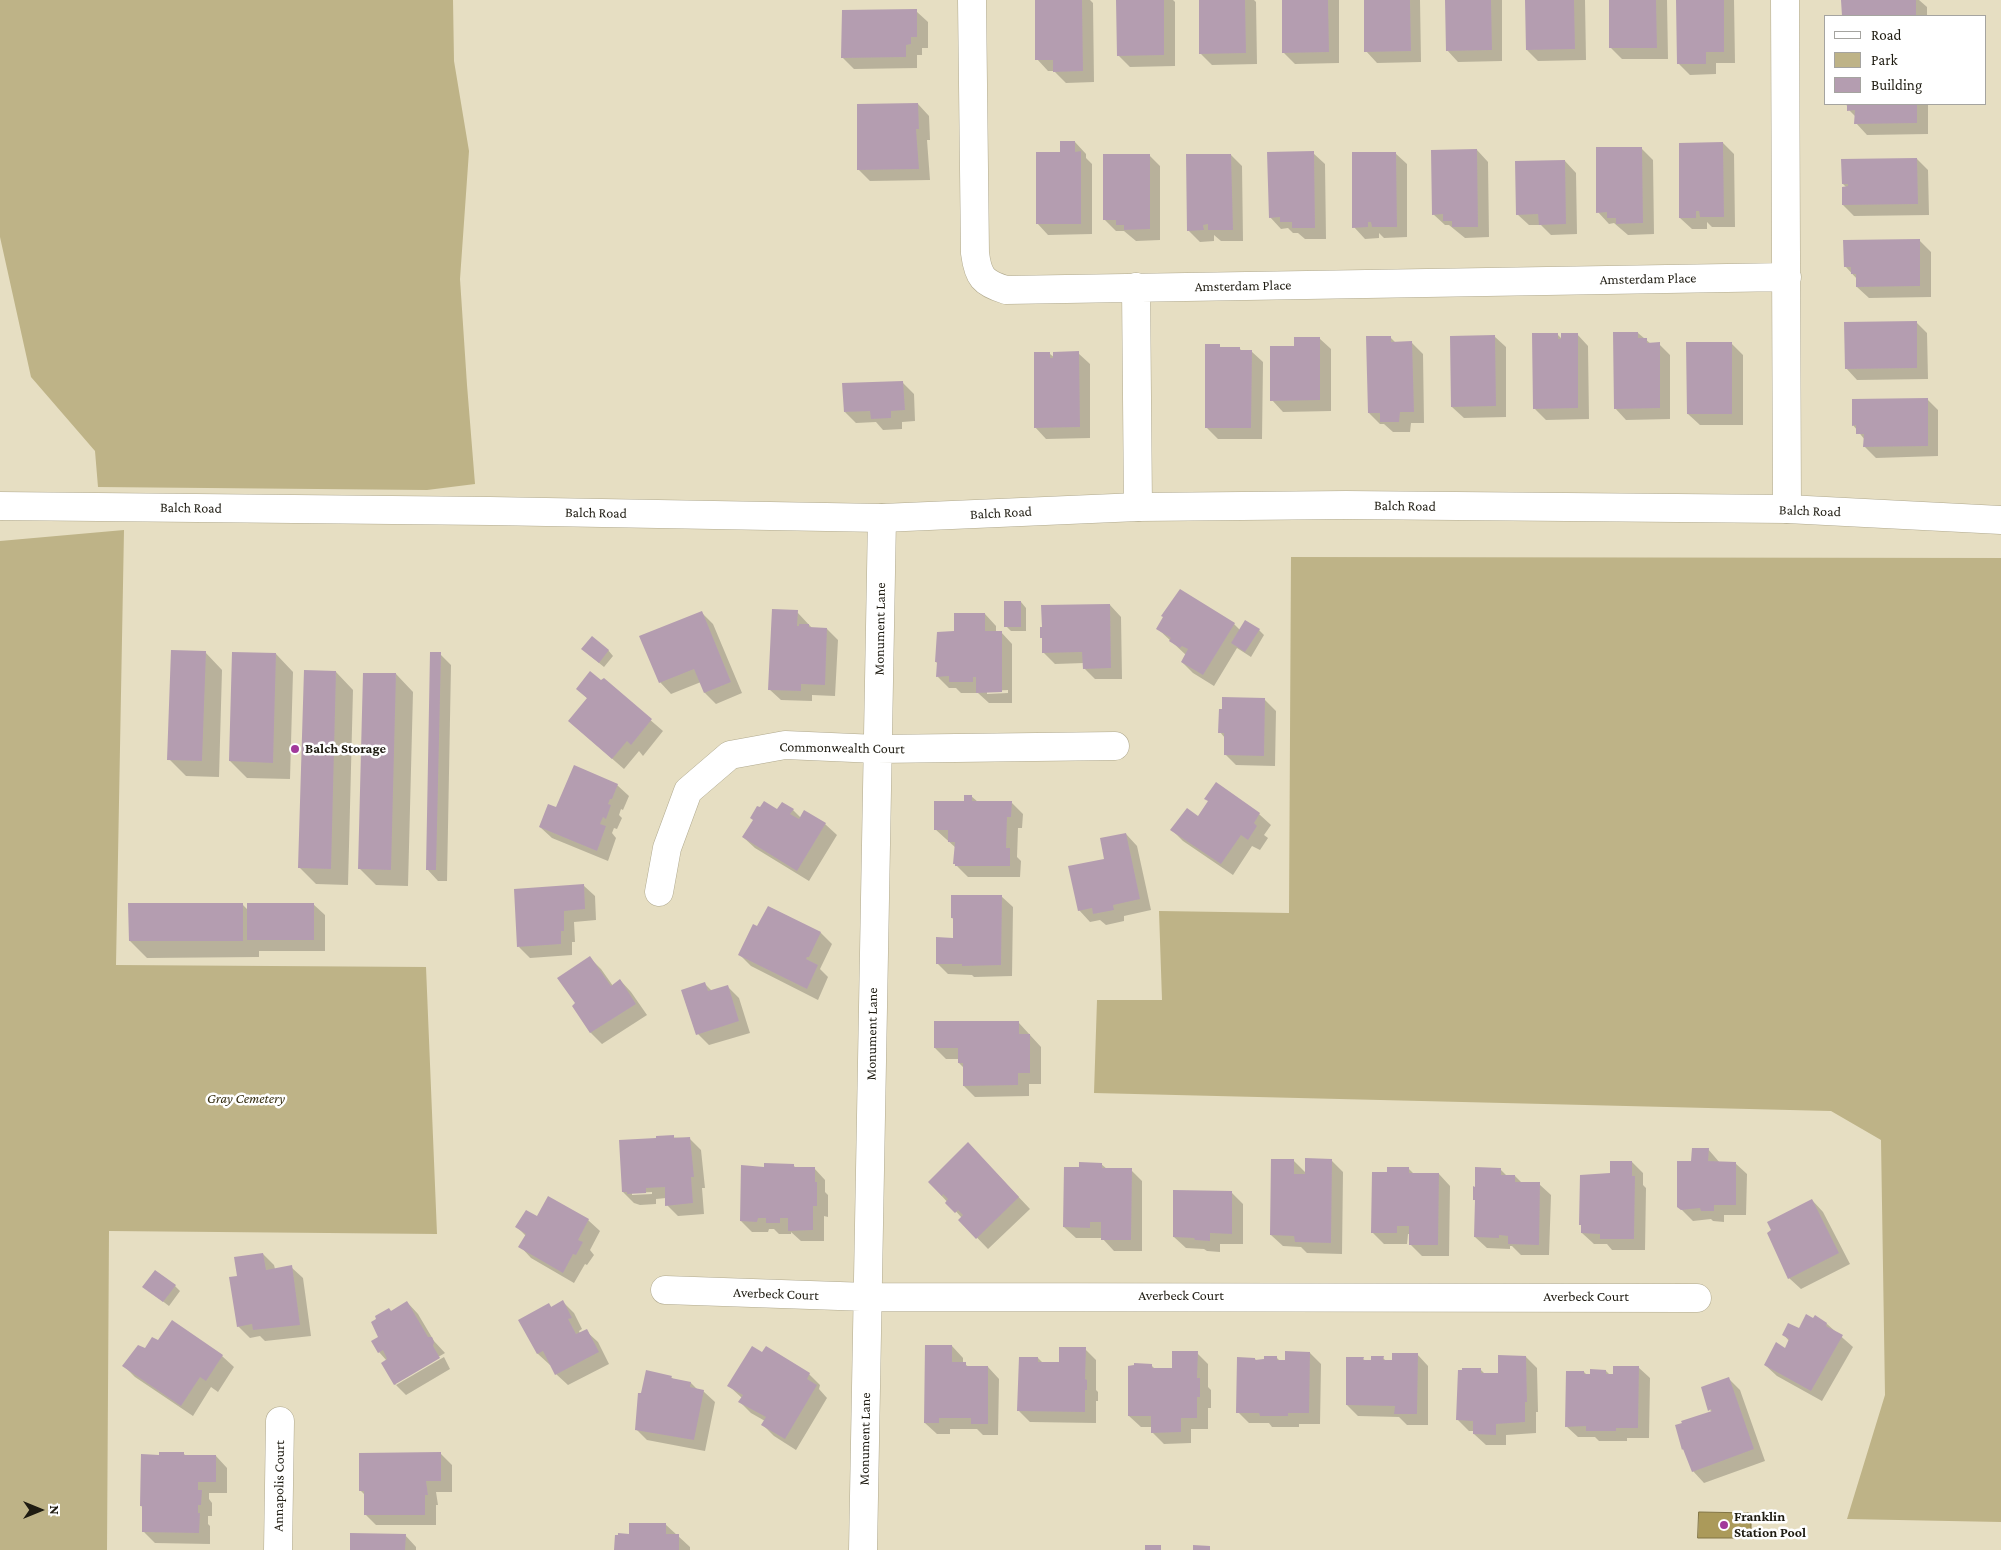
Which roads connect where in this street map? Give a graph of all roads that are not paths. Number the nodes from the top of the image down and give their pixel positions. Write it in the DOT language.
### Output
graph roads {
  1 [pos="972,0"];
  2 [pos="1785,0"];
  3 [pos="1787,277"];
  4 [pos="1136,287"];
  5 [pos="0,506"];
  6 [pos="1138,507"];
  7 [pos="1787,509"];
  8 [pos="882,518"];
  9 [pos="2001,520"];
  10 [pos="1115,746"];
  11 [pos="877,749"];
  12 [pos="659,892"];
  13 [pos="665,1290"];
  14 [pos="868,1297"];
  15 [pos="1697,1298"];
  16 [pos="280,1421"];
  17 [pos="278,1550"];
  18 [pos="863,1550"];
  1 -- 4 [label="street, Amsterdam Place"];
  2 -- 3 [label="street"];
  3 -- 4 [label="street, Amsterdam Place"];
  3 -- 7 [label="street"];
  4 -- 6 [label="street"];
  5 -- 8 [label="street, Balch Road"];
  6 -- 7 [label="street, Balch Road"];
  6 -- 8 [label="street, Balch Road"];
  7 -- 9 [label="street, Balch Road"];
  8 -- 11 [label="street, Monument Lane"];
  10 -- 11 [label="street, Commonwealth Court"];
  11 -- 12 [label="street, Commonwealth Court"];
  11 -- 14 [label="street, Monument Lane"];
  13 -- 14 [label="street, Averbeck Court"];
  14 -- 15 [label="street, Averbeck Court"];
  14 -- 18 [label="street, Monument Lane"];
  16 -- 17 [label="street, Annapolis Court"];
}
